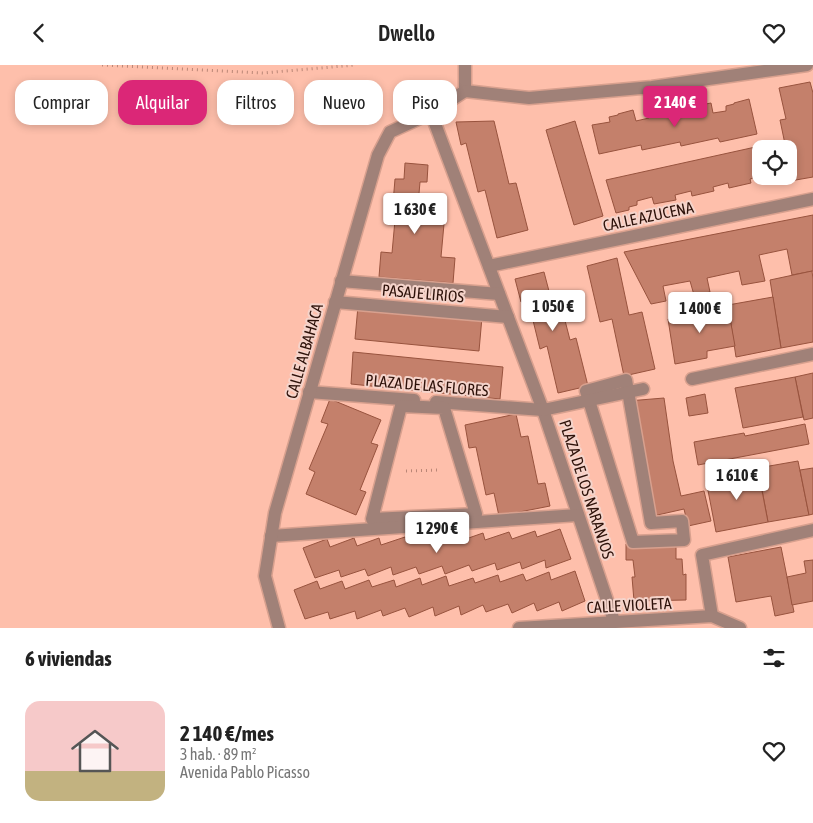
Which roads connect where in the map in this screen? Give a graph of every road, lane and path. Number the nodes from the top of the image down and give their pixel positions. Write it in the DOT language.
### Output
graph roads {
  1 [pos="102,65"];
  2 [pos="355,65"];
  3 [pos="465,65"];
  4 [pos="807,65"];
  5 [pos="465,91"];
  6 [pos="457,96"];
  7 [pos="405,125"];
  8 [pos="436,125"];
  9 [pos="813,199"];
  10 [pos="489,266"];
  11 [pos="341,281"];
  12 [pos="499,294"];
  13 [pos="335,302"];
  14 [pos="508,317"];
  15 [pos="813,354"];
  16 [pos="692,379"];
  17 [pos="644,389"];
  18 [pos="309,392"];
  19 [pos="628,392"];
  20 [pos="588,401"];
  21 [pos="543,410"];
  22 [pos="462,468"];
  23 [pos="384,473"];
  24 [pos="578,515"];
  25 [pos="813,530"];
  26 [pos="271,536"];
  27 [pos="712,616"];
  28 [pos="614,621"];
  29 [pos="279,628"];
  30 [pos="519,628"];
  31 [pos="740,628"];
  1 -- 2 [label="path"];
  3 -- 5 [label="street"];
  4 -- 5 [label="street"];
  5 -- 6 [label="street, CALLE ALBAHACA"];
  7 -- 11 [label="street, CALLE ALBAHACA"];
  8 -- 10 [label="street"];
  9 -- 10 [label="street, CALLE AZUCENA"];
  10 -- 12 [label="street"];
  11 -- 12 [label="street, PASAJE LIRIOS"];
  11 -- 13 [label="street, CALLE ALBAHACA"];
  12 -- 14 [label="street"];
  13 -- 14 [label="street, PASAJE LIRIOS"];
  13 -- 18 [label="street, CALLE ALBAHACA"];
  14 -- 21 [label="street"];
  15 -- 16 [label="street"];
  17 -- 19 [label="street, PLAZA DE LOS NARANJOS"];
  18 -- 21 [label="street, PLAZA DE LAS FLORES"];
  18 -- 26 [label="street, CALLE ALBAHACA"];
  19 -- 20 [label="street, PLAZA DE LOS NARANJOS"];
  19 -- 20 [label="street, PLAZA DE LOS NARANJOS"];
  20 -- 21 [label="street, PLAZA DE LOS NARANJOS"];
  21 -- 24 [label="street, PLAZA DE LOS NARANJOS"];
  22 -- 23 [label="path"];
  22 -- 23 [label="street, PLAZA DE LAS FLORES"];
  22 -- 23 [label="street, PLAZA DE LAS FLORES"];
  24 -- 26 [label="street"];
  24 -- 28 [label="street, PLAZA DE LOS NARANJOS"];
  25 -- 27 [label="street"];
  26 -- 29 [label="street, CALLE ALBAHACA"];
  27 -- 28 [label="street, CALLE VIOLETA"];
  27 -- 31 [label="street, CALLE VIOLETA"];
  28 -- 30 [label="street, CALLE VIOLETA"];
}
